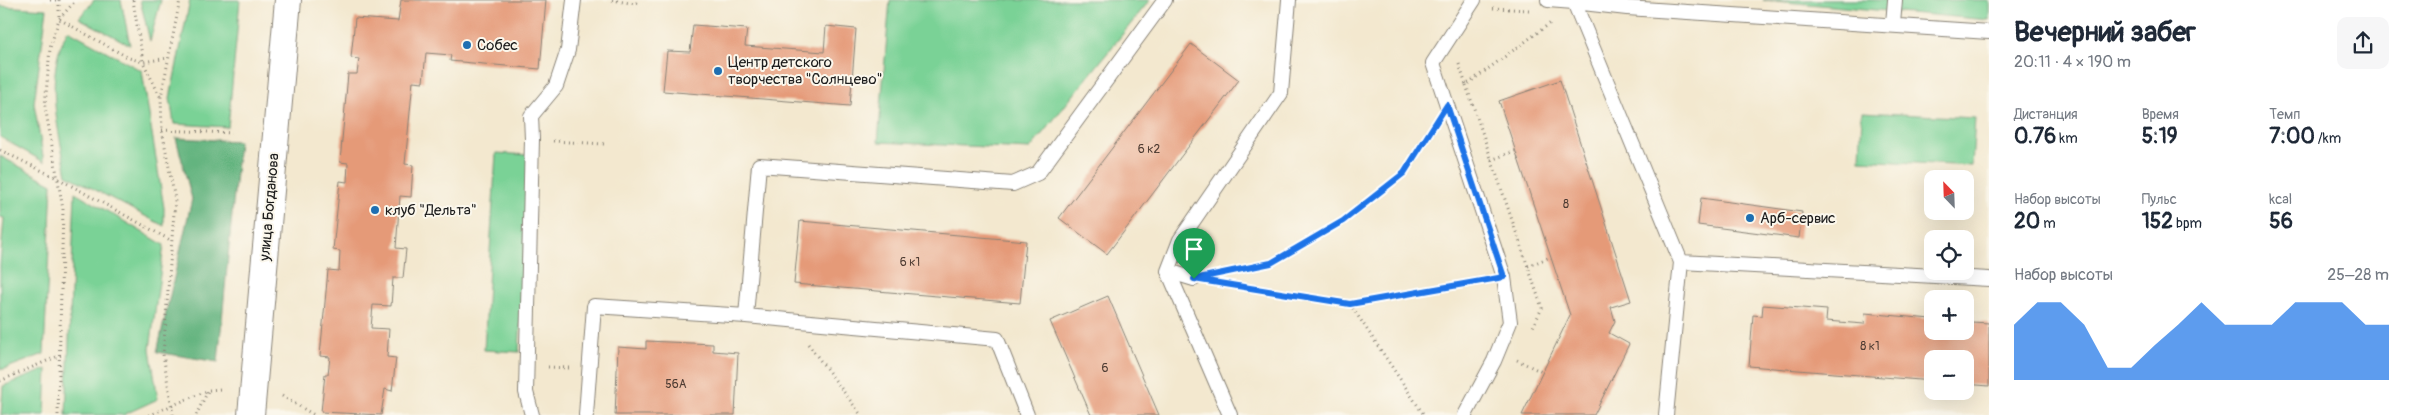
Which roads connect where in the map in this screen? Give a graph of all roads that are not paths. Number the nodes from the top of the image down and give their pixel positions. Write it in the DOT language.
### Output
graph roads {
  1 [pos="288,0"];
  2 [pos="574,0"];
  3 [pos="1165,0"];
  4 [pos="1289,0"];
  5 [pos="1474,0"];
  6 [pos="1548,0"];
  7 [pos="1895,0"];
  8 [pos="1574,2"];
  9 [pos="1893,24"];
  10 [pos="1989,32"];
  11 [pos="1681,262"];
  12 [pos="1168,271"];
  13 [pos="1194,279"];
  14 [pos="1989,279"];
  15 [pos="746,316"];
  16 [pos="251,415"];
  17 [pos="532,415"];
  18 [pos="586,415"];
  19 [pos="1028,415"];
  20 [pos="1230,415"];
  21 [pos="1465,415"];
  22 [pos="1666,415"];
  1 -- 16 [label="street, улица Богданова"];
  2 -- 17 [label="lane"];
  3 -- 15 [label="lane"];
  4 -- 12 [label="lane"];
  5 -- 21 [label="lane"];
  6 -- 8 [label="lane"];
  7 -- 9 [label="lane"];
  8 -- 9 [label="lane"];
  8 -- 11 [label="lane"];
  9 -- 10 [label="lane"];
  11 -- 14 [label="lane"];
  11 -- 22 [label="lane"];
  12 -- 13 [label="lane"];
  12 -- 20 [label="lane"];
  15 -- 18 [label="lane"];
  15 -- 19 [label="lane"];
}
